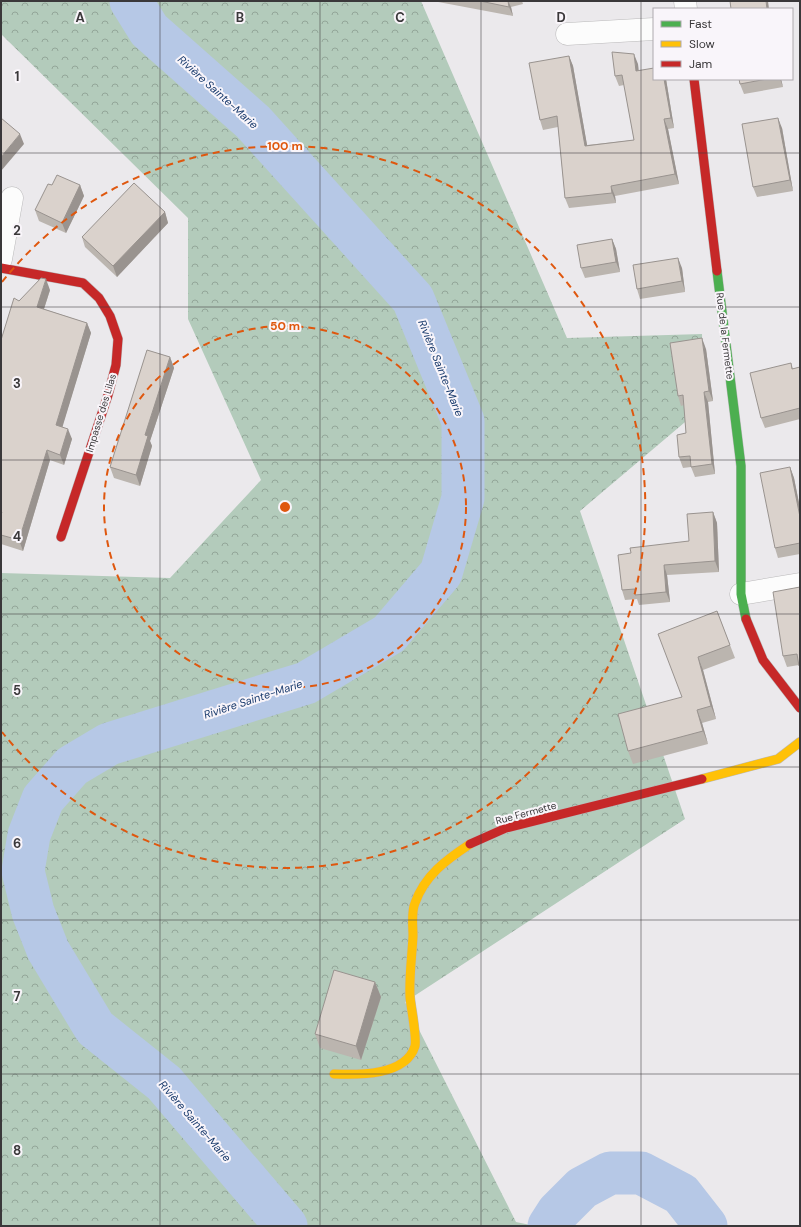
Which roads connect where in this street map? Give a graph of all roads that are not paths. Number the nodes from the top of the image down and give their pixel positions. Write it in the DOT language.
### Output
graph roads {
  1 [pos="653,29"];
  2 [pos="567,34"];
  3 [pos="694,80"];
  4 [pos="12,198"];
  5 [pos="1,259"];
  6 [pos="1,268"];
  7 [pos="61,537"];
  8 [pos="800,584"];
  9 [pos="741,594"];
  10 [pos="800,708"];
  11 [pos="800,742"];
  12 [pos="334,1074"];
  1 -- 2 [label="street"];
  3 -- 9 [label="street, Rue de la Fermette"];
  4 -- 5 [label="street"];
  6 -- 7 [label="street, Impasse des Lilas"];
  8 -- 9 [label="street"];
  9 -- 10 [label="street, Rue de la Fermette"];
  11 -- 12 [label="street, Rue Fermette"];
}
